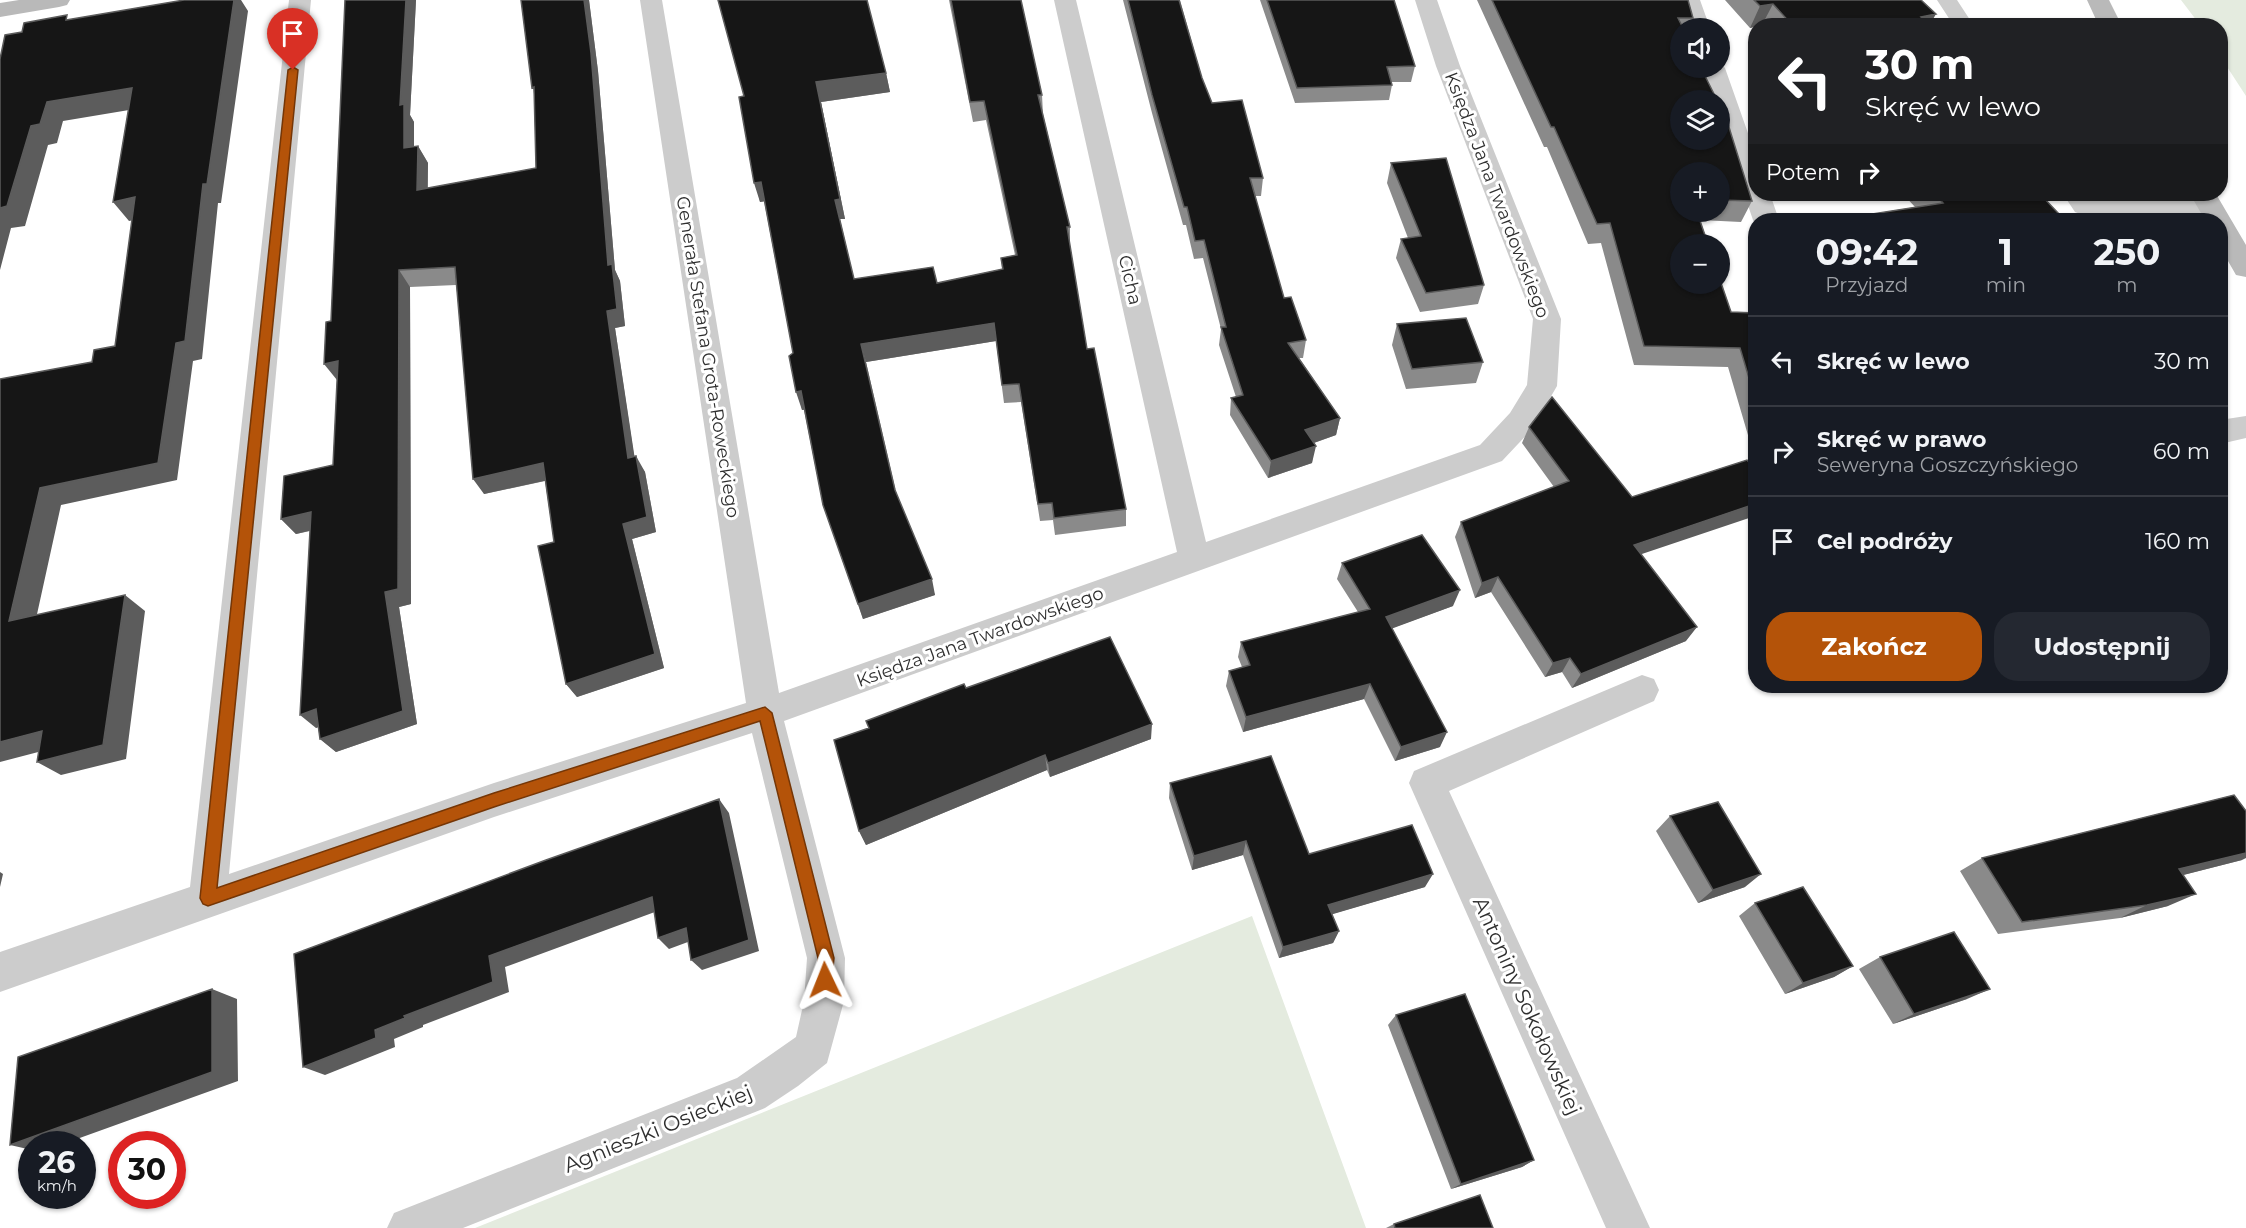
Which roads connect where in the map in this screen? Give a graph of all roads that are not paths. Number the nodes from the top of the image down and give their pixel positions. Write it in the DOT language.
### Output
graph roads {
  1 [pos="59,0"];
  2 [pos="300,0"];
  3 [pos="651,0"];
  4 [pos="1065,0"];
  5 [pos="1426,0"];
  6 [pos="1689,0"];
  7 [pos="1947,0"];
  8 [pos="2098,0"];
  9 [pos="0,10"];
  10 [pos="1695,18"];
  11 [pos="1959,18"];
  12 [pos="2107,18"];
  13 [pos="1716,78"];
  14 [pos="1748,169"];
  15 [pos="2079,201"];
  16 [pos="2213,211"];
  17 [pos="2228,237"];
  18 [pos="2246,268"];
  19 [pos="2246,427"];
  20 [pos="2228,430"];
  21 [pos="1195,561"];
  22 [pos="1642,690"];
  23 [pos="765,713"];
  24 [pos="208,898"];
  25 [pos="826,958"];
  26 [pos="0,972"];
  27 [pos="409,1228"];
  28 [pos="1628,1228"];
  1 -- 9 [label="street"];
  2 -- 24 [label="street"];
  3 -- 23 [label="street, Generała Stefana Grota-Roweckiego"];
  4 -- 21 [label="street, Cicha"];
  5 -- 21 [label="street, Księdza Jana Twardowskiego"];
  6 -- 10 [label="street"];
  7 -- 11 [label="lane"];
  8 -- 12 [label="street"];
  13 -- 14 [label="street"];
  15 -- 16 [label="lane"];
  17 -- 18 [label="street"];
  19 -- 20 [label="street"];
  21 -- 23 [label="street, Księdza Jana Twardowskiego"];
  22 -- 28 [label="street, Antoniny Sokołowskiej"];
  23 -- 24 [label="street, Księdza Jana Twardowskiego"];
  23 -- 25 [label="street, Generała Stefana Grota-Roweckiego"];
  24 -- 26 [label="street, Księdza Jana Twardowskiego"];
  25 -- 27 [label="street, Agnieszki Osieckiej"];
}
